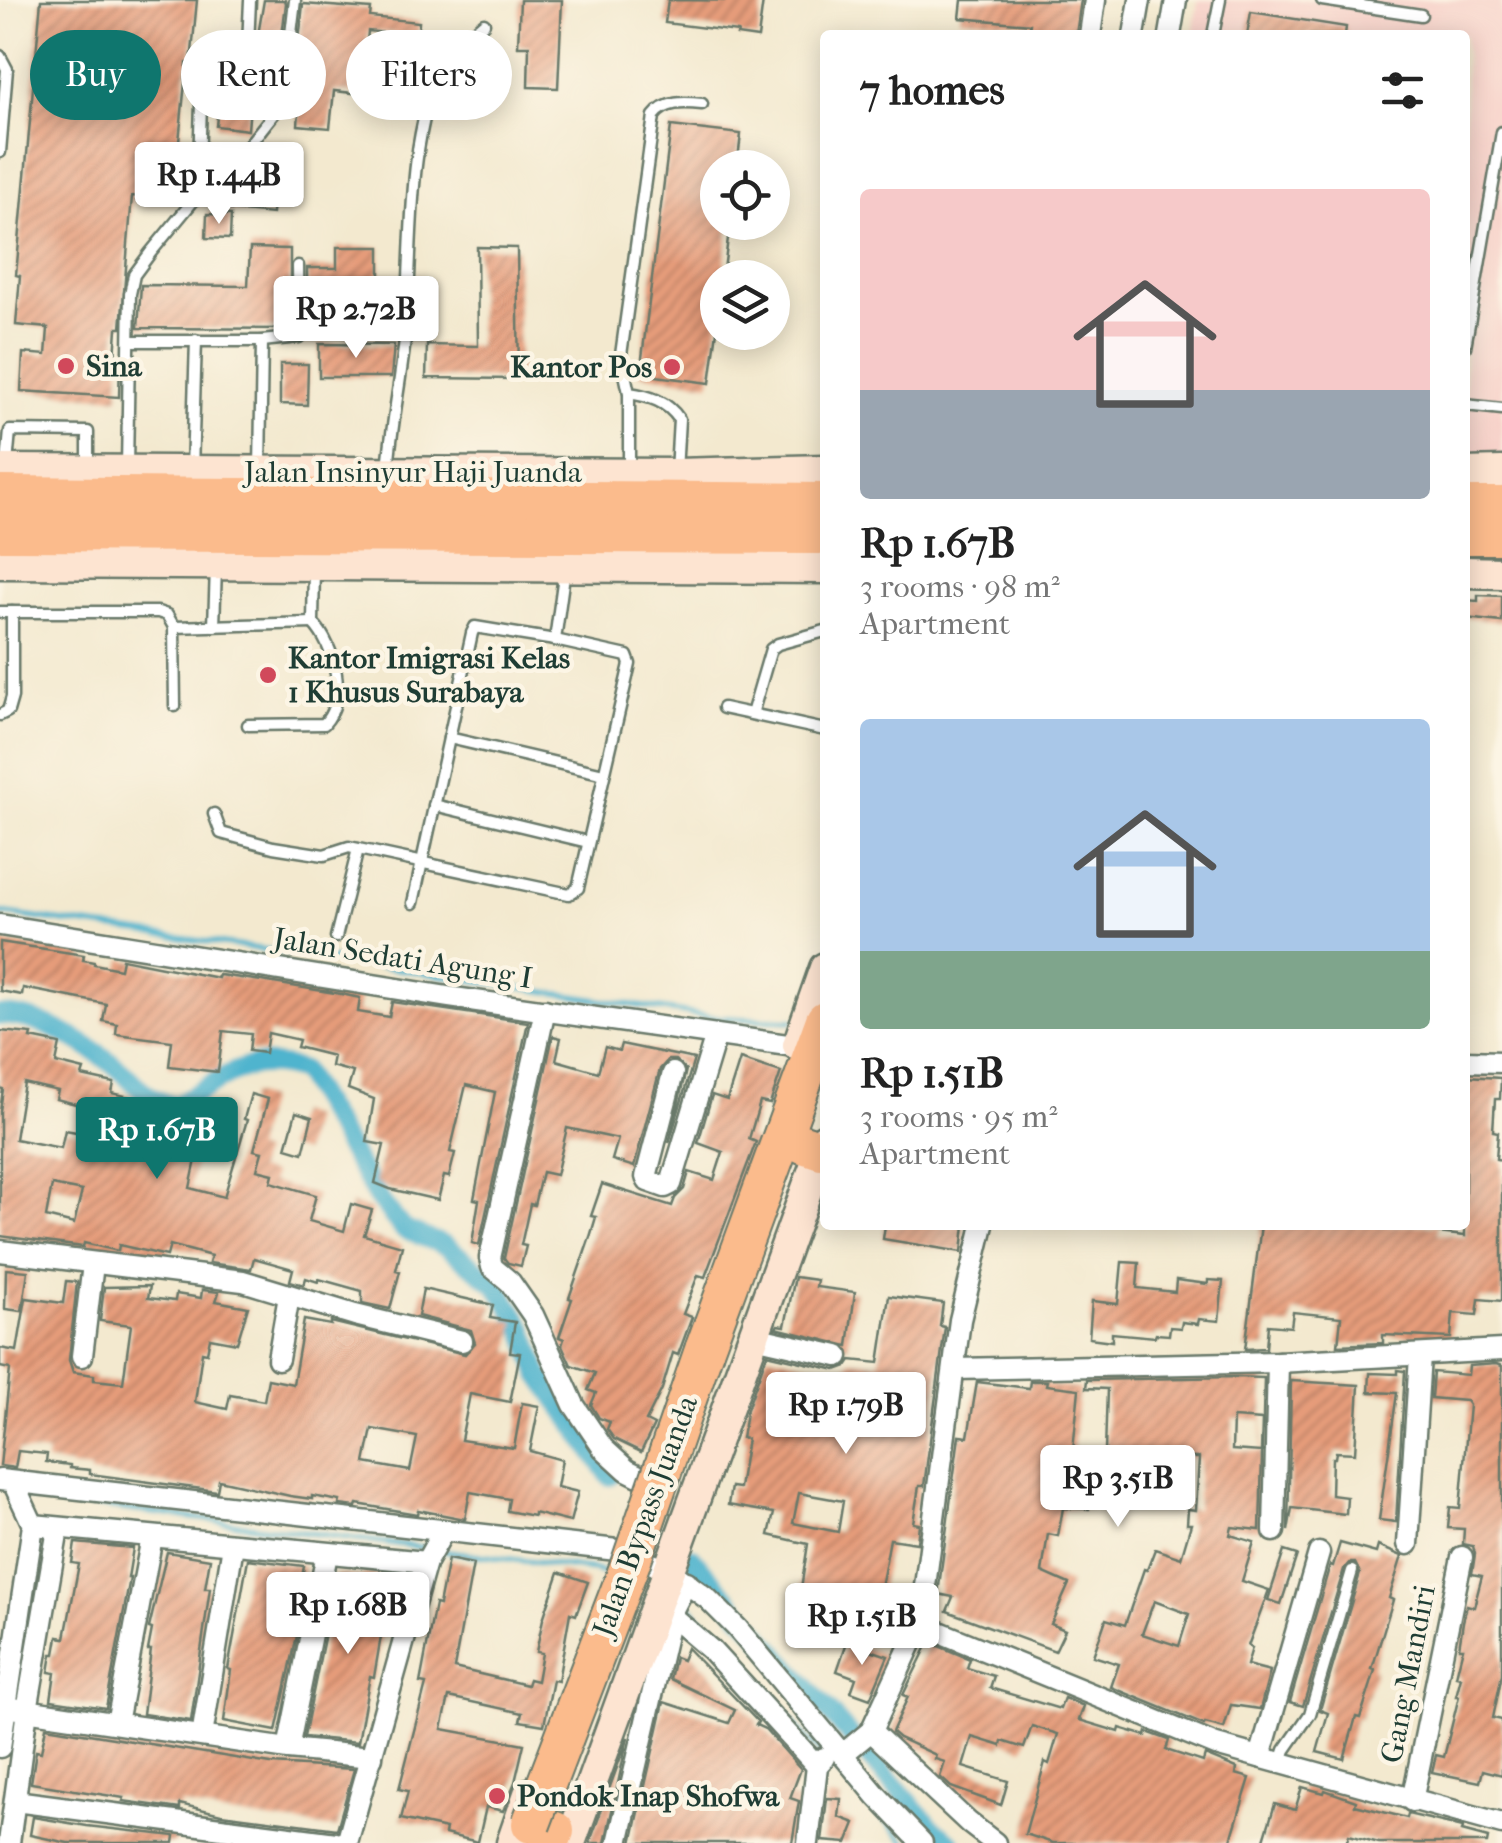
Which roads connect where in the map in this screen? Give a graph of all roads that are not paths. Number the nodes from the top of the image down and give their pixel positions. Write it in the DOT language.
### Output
graph roads {
  1 [pos="250,0"];
  2 [pos="294,0"];
  3 [pos="1096,0"];
  4 [pos="1140,0"];
  5 [pos="1176,0"];
  6 [pos="1220,0"];
  7 [pos="1322,0"];
  8 [pos="1421,15"];
  9 [pos="484,23"];
  10 [pos="249,30"];
  11 [pos="291,30"];
  12 [pos="1091,30"];
  13 [pos="1135,30"];
  14 [pos="1171,30"];
  15 [pos="1215,30"];
  16 [pos="0,56"];
  17 [pos="702,104"];
  18 [pos="200,120"];
  19 [pos="266,120"];
  20 [pos="1502,132"];
  21 [pos="0,152"];
  22 [pos="198,195"];
  23 [pos="298,266"];
  24 [pos="1470,318"];
  25 [pos="131,340"];
  26 [pos="196,340"];
  27 [pos="262,341"];
  28 [pos="630,393"];
  29 [pos="1470,406"];
  30 [pos="1502,409"];
  31 [pos="126,470"];
  32 [pos="820,470"];
  33 [pos="192,471"];
  34 [pos="260,471"];
  35 [pos="388,472"];
  36 [pos="1470,472"];
  37 [pos="1502,472"];
  38 [pos="676,474"];
  39 [pos="2,478"];
  40 [pos="630,486"];
  41 [pos="820,502"];
  42 [pos="1470,506"];
  43 [pos="1502,506"];
  44 [pos="0,532"];
  45 [pos="1470,535"];
  46 [pos="1502,535"];
  47 [pos="820,536"];
  48 [pos="565,550"];
  49 [pos="0,564"];
  50 [pos="216,564"];
  51 [pos="314,564"];
  52 [pos="820,568"];
  53 [pos="1470,572"];
  54 [pos="1502,573"];
  55 [pos="6,612"];
  56 [pos="313,623"];
  57 [pos="214,626"];
  58 [pos="174,627"];
  59 [pos="820,632"];
  60 [pos="555,640"];
  61 [pos="174,706"];
  62 [pos="723,708"];
  63 [pos="752,714"];
  64 [pos="0,715"];
  65 [pos="248,726"];
  66 [pos="820,729"];
  67 [pos="449,738"];
  68 [pos="604,774"];
  69 [pos="434,806"];
  70 [pos="214,814"];
  71 [pos="588,842"];
  72 [pos="358,849"];
  73 [pos="421,862"];
  74 [pos="412,903"];
  75 [pos="0,925"];
  76 [pos="336,937"];
  77 [pos="820,997"];
  78 [pos="546,1010"];
  79 [pos="716,1035"];
  80 [pos="813,1037"];
  81 [pos="1470,1060"];
  82 [pos="1502,1062"];
  83 [pos="673,1073"];
  84 [pos="820,1118"];
  85 [pos="816,1144"];
  86 [pos="982,1230"];
  87 [pos="0,1251"];
  88 [pos="93,1264"];
  89 [pos="289,1296"];
  90 [pos="462,1341"];
  91 [pos="728,1348"];
  92 [pos="1502,1350"];
  93 [pos="82,1356"];
  94 [pos="838,1356"];
  95 [pos="1420,1356"];
  96 [pos="278,1359"];
  97 [pos="1278,1362"];
  98 [pos="955,1369"];
  99 [pos="643,1478"];
  100 [pos="10,1485"];
  101 [pos="30,1520"];
  102 [pos="58,1530"];
  103 [pos="1274,1530"];
  104 [pos="152,1538"];
  105 [pos="1408,1544"];
  106 [pos="233,1545"];
  107 [pos="435,1547"];
  108 [pos="1319,1552"];
  109 [pos="327,1554"];
  110 [pos="1462,1558"];
  111 [pos="612,1565"];
  112 [pos="1352,1571"];
  113 [pos="671,1594"];
  114 [pos="920,1624"];
  115 [pos="7,1644"];
  116 [pos="38,1648"];
  117 [pos="5,1707"];
  118 [pos="27,1710"];
  119 [pos="117,1724"];
  120 [pos="202,1736"];
  121 [pos="0,1747"];
  122 [pos="288,1749"];
  123 [pos="841,1749"];
  124 [pos="1260,1756"];
  125 [pos="372,1757"];
  126 [pos="1281,1762"];
  127 [pos="15,1801"];
  128 [pos="1412,1802"];
  129 [pos="1502,1824"];
  130 [pos="540,1838"];
  131 [pos="10,1843"];
  132 [pos="336,1843"];
  133 [pos="347,1843"];
  134 [pos="618,1843"];
  135 [pos="808,1843"];
  136 [pos="922,1843"];
  137 [pos="996,1843"];
  1 -- 10 [label="lane"];
  2 -- 11 [label="lane"];
  3 -- 12 [label="street"];
  4 -- 13 [label="street"];
  5 -- 14 [label="street"];
  6 -- 15 [label="lane"];
  7 -- 8 [label="lane"];
  9 -- 35 [label="lane"];
  16 -- 21 [label="lane"];
  17 -- 28 [label="lane"];
  18 -- 22 [label="lane"];
  19 -- 22 [label="lane"];
  20 -- 24 [label="lane"];
  22 -- 25 [label="lane"];
  23 -- 27 [label="lane"];
  25 -- 26 [label="lane"];
  25 -- 31 [label="lane"];
  26 -- 27 [label="lane"];
  26 -- 33 [label="lane"];
  27 -- 34 [label="lane"];
  28 -- 38 [label="lane"];
  28 -- 40 [label="lane"];
  29 -- 30 [label="lane"];
  31 -- 33 [label="street, Jalan Insinyur Haji Juanda"];
  31 -- 39 [label="street, Jalan Insinyur Haji Juanda"];
  32 -- 38 [label="street, Jalan Insinyur Haji Juanda"];
  33 -- 34 [label="street, Jalan Insinyur Haji Juanda"];
  34 -- 35 [label="street, Jalan Insinyur Haji Juanda"];
  35 -- 40 [label="street, Jalan Insinyur Haji Juanda"];
  36 -- 37 [label="street"];
  38 -- 40 [label="street, Jalan Insinyur Haji Juanda"];
  39 -- 40 [label="highway, Jalan Insinyur Haji Juanda"];
  40 -- 41 [label="highway, Jalan Insinyur Haji Juanda"];
  42 -- 43 [label="highway"];
  44 -- 48 [label="highway, Jalan Insinyur Haji Juanda"];
  45 -- 46 [label="highway"];
  47 -- 48 [label="highway, Jalan Insinyur Haji Juanda"];
  48 -- 51 [label="street, Jalan Insinyur Haji Juanda"];
  48 -- 52 [label="street, Jalan Insinyur Haji Juanda"];
  48 -- 60 [label="lane"];
  49 -- 50 [label="street, Jalan Insinyur Haji Juanda"];
  50 -- 51 [label="street, Jalan Insinyur Haji Juanda"];
  50 -- 57 [label="lane"];
  51 -- 56 [label="lane"];
  53 -- 54 [label="street"];
  55 -- 58 [label="lane"];
  55 -- 64 [label="lane"];
  56 -- 57 [label="lane"];
  56 -- 65 [label="lane"];
  57 -- 58 [label="lane"];
  58 -- 61 [label="lane"];
  59 -- 63 [label="lane"];
  60 -- 67 [label="lane"];
  60 -- 68 [label="lane"];
  62 -- 63 [label="lane"];
  63 -- 66 [label="lane"];
  67 -- 68 [label="lane"];
  67 -- 69 [label="lane"];
  68 -- 71 [label="lane"];
  69 -- 71 [label="lane"];
  69 -- 73 [label="lane"];
  70 -- 72 [label="lane"];
  71 -- 73 [label="lane"];
  72 -- 73 [label="lane"];
  72 -- 76 [label="lane"];
  73 -- 74 [label="lane"];
  75 -- 78 [label="street, Jalan Sedati Agung I"];
  77 -- 80 [label="street"];
  78 -- 79 [label="street, Jalan Sedati Agung I"];
  78 -- 99 [label="street"];
  79 -- 80 [label="street, Jalan Sedati Agung I"];
  79 -- 83 [label="street"];
  80 -- 91 [label="highway, Jalan Bypass Juanda"];
  80 -- 99 [label="street"];
  81 -- 82 [label="street"];
  84 -- 85 [label="highway, Jalan Bypass Juanda"];
  85 -- 91 [label="highway, Jalan Bypass Juanda"];
  86 -- 98 [label="street"];
  87 -- 88 [label="street"];
  88 -- 89 [label="street"];
  88 -- 93 [label="street"];
  89 -- 90 [label="street"];
  89 -- 96 [label="street"];
  91 -- 94 [label="street"];
  91 -- 113 [label="street"];
  91 -- 130 [label="highway, Jalan Bypass Juanda"];
  92 -- 95 [label="street"];
  95 -- 97 [label="street"];
  95 -- 105 [label="street"];
  97 -- 98 [label="street"];
  97 -- 103 [label="street"];
  98 -- 114 [label="street"];
  99 -- 111 [label="street"];
  100 -- 101 [label="street"];
  100 -- 107 [label="street"];
  101 -- 102 [label="street"];
  101 -- 115 [label="street"];
  102 -- 104 [label="street"];
  102 -- 116 [label="street"];
  104 -- 106 [label="street"];
  104 -- 119 [label="street"];
  106 -- 109 [label="street"];
  106 -- 120 [label="street"];
  107 -- 109 [label="street"];
  107 -- 111 [label="street"];
  107 -- 125 [label="street"];
  108 -- 124 [label="street"];
  109 -- 122 [label="street"];
  110 -- 128 [label="street, Gang Mandiri"];
  111 -- 113 [label="street"];
  111 -- 130 [label="street"];
  112 -- 126 [label="lane"];
  113 -- 123 [label="street"];
  113 -- 123 [label="street"];
  113 -- 130 [label="street"];
  113 -- 134 [label="street"];
  114 -- 123 [label="street"];
  114 -- 124 [label="street"];
  115 -- 116 [label="street"];
  115 -- 117 [label="street"];
  116 -- 118 [label="street"];
  117 -- 118 [label="street"];
  117 -- 121 [label="street"];
  118 -- 119 [label="street"];
  118 -- 127 [label="street"];
  119 -- 120 [label="street"];
  120 -- 122 [label="street"];
  122 -- 125 [label="street"];
  123 -- 135 [label="street"];
  123 -- 136 [label="street"];
  123 -- 137 [label="street"];
  124 -- 126 [label="street"];
  125 -- 133 [label="street"];
  126 -- 128 [label="street"];
  127 -- 131 [label="street"];
  127 -- 132 [label="street"];
  128 -- 129 [label="street"];
}
